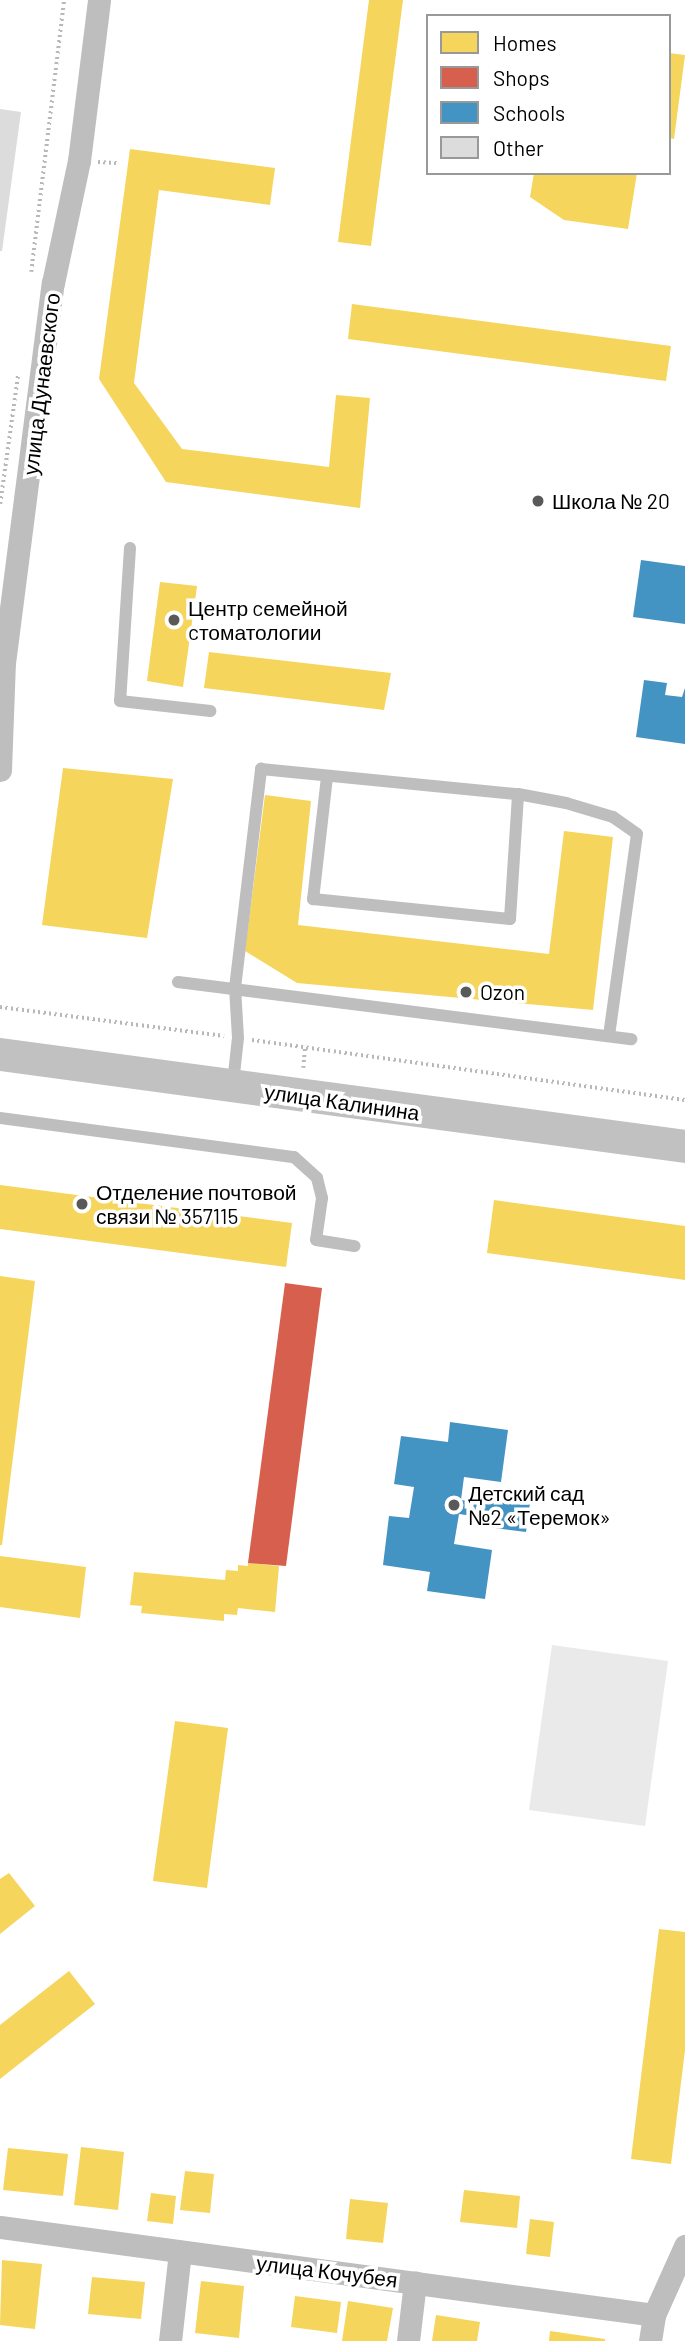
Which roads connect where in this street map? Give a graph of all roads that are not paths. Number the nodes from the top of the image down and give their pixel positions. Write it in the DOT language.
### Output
graph roads {
  1 [pos="99,0"];
  2 [pos="130,548"];
  3 [pos="210,711"];
  4 [pos="0,771"];
  5 [pos="327,777"];
  6 [pos="518,794"];
  7 [pos="178,982"];
  8 [pos="235,988"];
  9 [pos="609,1035"];
  10 [pos="631,1039"];
  11 [pos="0,1054"];
  12 [pos="232,1086"];
  13 [pos="0,1118"];
  14 [pos="685,1146"];
  15 [pos="355,1246"];
  16 [pos="0,2227"];
  17 [pos="685,2246"];
  18 [pos="180,2252"];
  19 [pos="415,2282"];
  20 [pos="654,2315"];
  21 [pos="170,2341"];
  22 [pos="408,2341"];
  23 [pos="650,2341"];
  1 -- 4 [label="street, улица Дунаевского"];
  2 -- 3 [label="lane"];
  5 -- 6 [label="lane"];
  5 -- 6 [label="lane"];
  5 -- 8 [label="lane"];
  6 -- 9 [label="lane"];
  7 -- 8 [label="lane"];
  8 -- 9 [label="lane"];
  8 -- 12 [label="lane"];
  9 -- 10 [label="lane"];
  11 -- 12 [label="main road, улица Калинина"];
  12 -- 14 [label="main road, улица Калинина"];
  13 -- 15 [label="lane"];
  16 -- 18 [label="street, улица Кочубея"];
  17 -- 20 [label="street"];
  18 -- 19 [label="street, улица Кочубея"];
  18 -- 21 [label="street"];
  19 -- 20 [label="street, улица Кочубея"];
  19 -- 22 [label="street"];
  20 -- 23 [label="street"];
}
